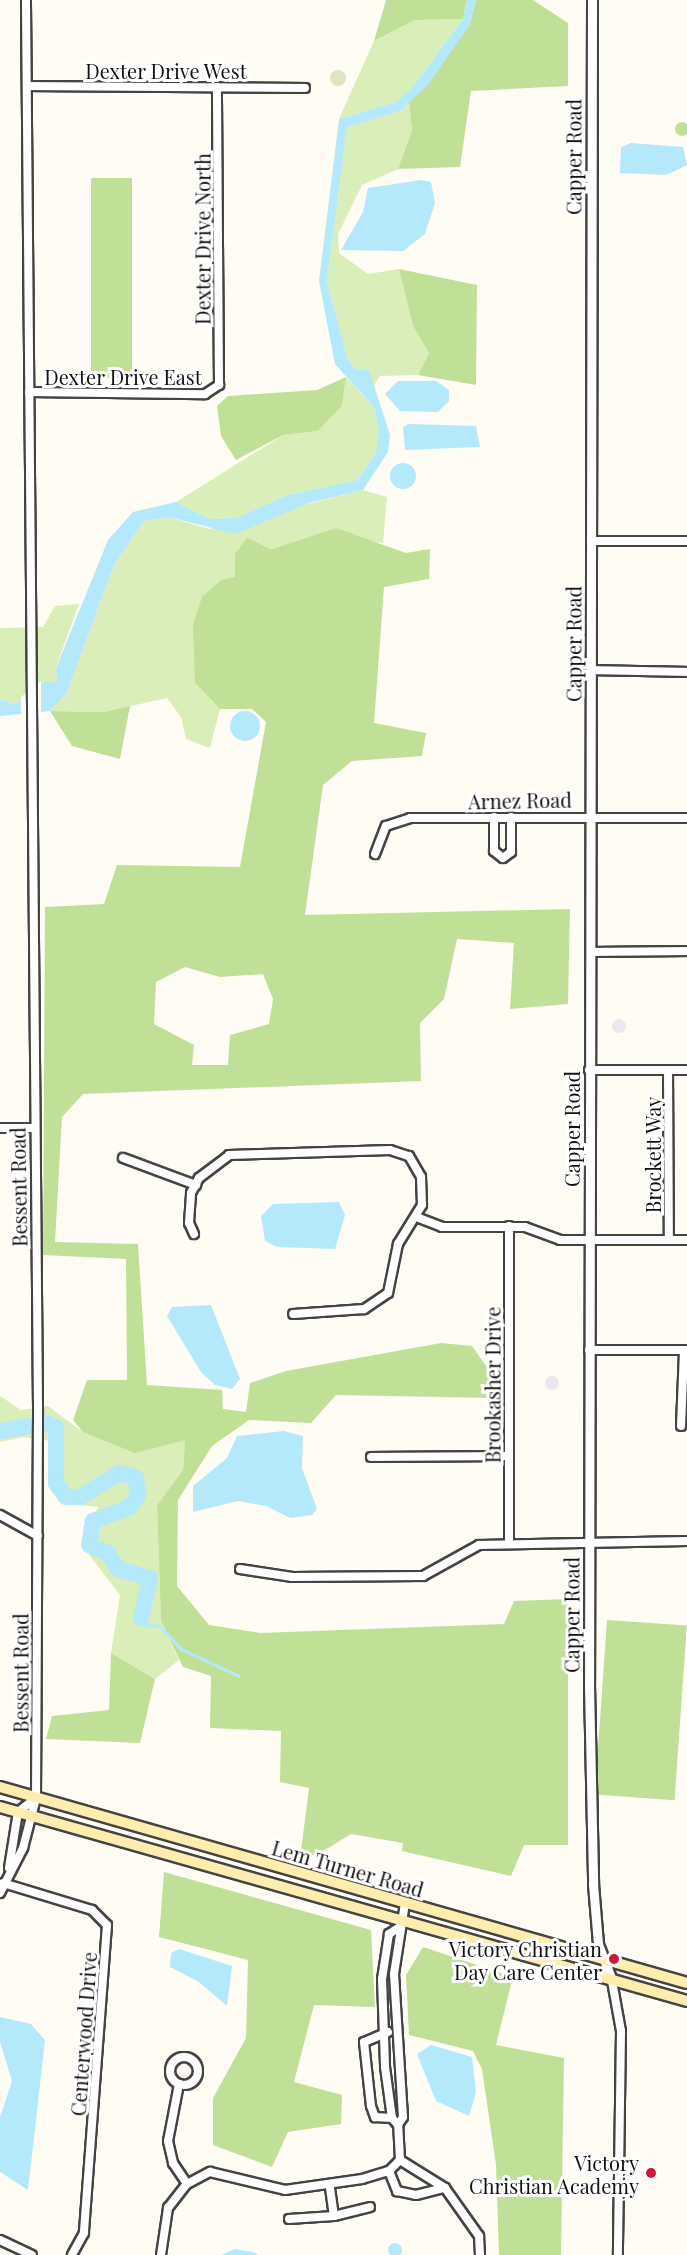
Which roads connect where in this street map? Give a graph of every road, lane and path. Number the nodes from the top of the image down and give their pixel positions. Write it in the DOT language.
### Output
graph roads {
  1 [pos="26,0"];
  2 [pos="592,0"];
  3 [pos="27,86"];
  4 [pos="217,87"];
  5 [pos="306,88"];
  6 [pos="215,390"];
  7 [pos="29,392"];
  8 [pos="591,541"];
  9 [pos="687,541"];
  10 [pos="591,670"];
  11 [pos="687,672"];
  12 [pos="494,817"];
  13 [pos="511,817"];
  14 [pos="591,817"];
  15 [pos="687,818"];
  16 [pos="375,854"];
  17 [pos="591,951"];
  18 [pos="687,951"];
  19 [pos="589,1070"];
  20 [pos="668,1070"];
  21 [pos="687,1070"];
  22 [pos="0,1128"];
  23 [pos="33,1128"];
  24 [pos="123,1158"];
  25 [pos="196,1185"];
  26 [pos="418,1218"];
  27 [pos="508,1226"];
  28 [pos="194,1234"];
  29 [pos="589,1240"];
  30 [pos="669,1240"];
  31 [pos="687,1240"];
  32 [pos="293,1314"];
  33 [pos="589,1350"];
  34 [pos="686,1350"];
  35 [pos="681,1426"];
  36 [pos="508,1456"];
  37 [pos="371,1457"];
  38 [pos="0,1515"];
  39 [pos="38,1536"];
  40 [pos="687,1541"];
  41 [pos="589,1543"];
  42 [pos="509,1544"];
  43 [pos="240,1569"];
  44 [pos="0,1787"];
  45 [pos="36,1797"];
  46 [pos="0,1807"];
  47 [pos="18,1812"];
  48 [pos="34,1816"];
  49 [pos="218,1850"];
  50 [pos="213,1867"];
  51 [pos="9,1869"];
  52 [pos="3,1883"];
  53 [pos="0,1893"];
  54 [pos="405,1903"];
  55 [pos="399,1924"];
  56 [pos="604,1960"];
  57 [pos="612,1981"];
  58 [pos="687,1983"];
  59 [pos="687,2001"];
  60 [pos="385,2032"];
  61 [pos="396,2032"];
  62 [pos="179,2084"];
  63 [pos="392,2118"];
  64 [pos="398,2125"];
  65 [pos="400,2160"];
  66 [pos="389,2171"];
  67 [pos="187,2184"];
  68 [pos="330,2188"];
  69 [pos="445,2188"];
  70 [pos="370,2207"];
  71 [pos="334,2216"];
  72 [pos="289,2218"];
  73 [pos="0,2240"];
  74 [pos="32,2255"];
  75 [pos="72,2255"];
  76 [pos="161,2255"];
  77 [pos="480,2255"];
  78 [pos="618,2255"];
  1 -- 3 [label="street, Bessent Road"];
  2 -- 8 [label="street, Capper Road"];
  3 -- 4 [label="street, Dexter Drive West"];
  3 -- 7 [label="street, Bessent Road"];
  4 -- 5 [label="street, Dexter Drive West"];
  4 -- 6 [label="street, Dexter Drive North"];
  6 -- 7 [label="street, Dexter Drive East"];
  7 -- 23 [label="street, Bessent Road"];
  8 -- 9 [label="street"];
  8 -- 10 [label="street, Capper Road"];
  10 -- 11 [label="street"];
  10 -- 14 [label="street, Capper Road"];
  12 -- 13 [label="street, Arnez Road"];
  12 -- 13 [label="street"];
  12 -- 16 [label="street, Arnez Road"];
  13 -- 14 [label="street, Arnez Road"];
  14 -- 15 [label="street, Arnez Road"];
  14 -- 17 [label="street, Capper Road"];
  17 -- 18 [label="street"];
  17 -- 19 [label="street, Capper Road"];
  19 -- 20 [label="street"];
  19 -- 29 [label="street, Capper Road"];
  20 -- 21 [label="street"];
  20 -- 30 [label="street, Brockett Way"];
  22 -- 23 [label="street"];
  23 -- 39 [label="street, Bessent Road"];
  24 -- 25 [label="street"];
  25 -- 26 [label="street"];
  25 -- 28 [label="street"];
  26 -- 27 [label="street"];
  26 -- 32 [label="street"];
  27 -- 29 [label="street"];
  27 -- 36 [label="street, Brookasher Drive"];
  29 -- 30 [label="street"];
  29 -- 33 [label="street, Capper Road"];
  30 -- 31 [label="street"];
  33 -- 34 [label="street"];
  33 -- 41 [label="street, Capper Road"];
  34 -- 35 [label="street"];
  36 -- 37 [label="street"];
  36 -- 42 [label="street, Brookasher Drive"];
  38 -- 39 [label="street"];
  39 -- 45 [label="street, Bessent Road"];
  40 -- 41 [label="street"];
  41 -- 42 [label="street"];
  41 -- 56 [label="street, Capper Road"];
  42 -- 43 [label="street"];
  44 -- 45 [label="main road, Lem Turner Road"];
  45 -- 47 [label="street"];
  45 -- 48 [label="street, Bessent Road"];
  45 -- 49 [label="main road, Lem Turner Road"];
  46 -- 47 [label="main road, Lem Turner Road"];
  47 -- 48 [label="main road, Lem Turner Road"];
  47 -- 51 [label="street, Bessent Road"];
  48 -- 50 [label="main road, Lem Turner Road"];
  48 -- 51 [label="street, Bessent Road"];
  49 -- 50 [label="main road"];
  49 -- 54 [label="main road, Lem Turner Road"];
  50 -- 55 [label="main road, Lem Turner Road"];
  51 -- 52 [label="street, Bessent Road"];
  52 -- 53 [label="street, Bessent Road"];
  52 -- 75 [label="street, Centerwood Drive"];
  54 -- 55 [label="street"];
  54 -- 56 [label="main road, Lem Turner Road"];
  55 -- 57 [label="main road, Lem Turner Road"];
  55 -- 60 [label="street"];
  55 -- 61 [label="street"];
  56 -- 57 [label="street, Capper Road"];
  56 -- 58 [label="main road, Lem Turner Road"];
  57 -- 59 [label="main road, Lem Turner Road"];
  57 -- 78 [label="street, Capper Road"];
  60 -- 61 [label="street"];
  60 -- 63 [label="street"];
  60 -- 63 [label="street"];
  61 -- 64 [label="street"];
  62 -- 67 [label="street"];
  63 -- 64 [label="street"];
  64 -- 65 [label="street"];
  65 -- 66 [label="street"];
  65 -- 69 [label="street"];
  66 -- 68 [label="street"];
  66 -- 69 [label="street"];
  67 -- 68 [label="street"];
  67 -- 76 [label="street"];
  68 -- 71 [label="street"];
  69 -- 77 [label="street"];
  70 -- 71 [label="street"];
  71 -- 72 [label="street"];
  73 -- 74 [label="street"];
}
